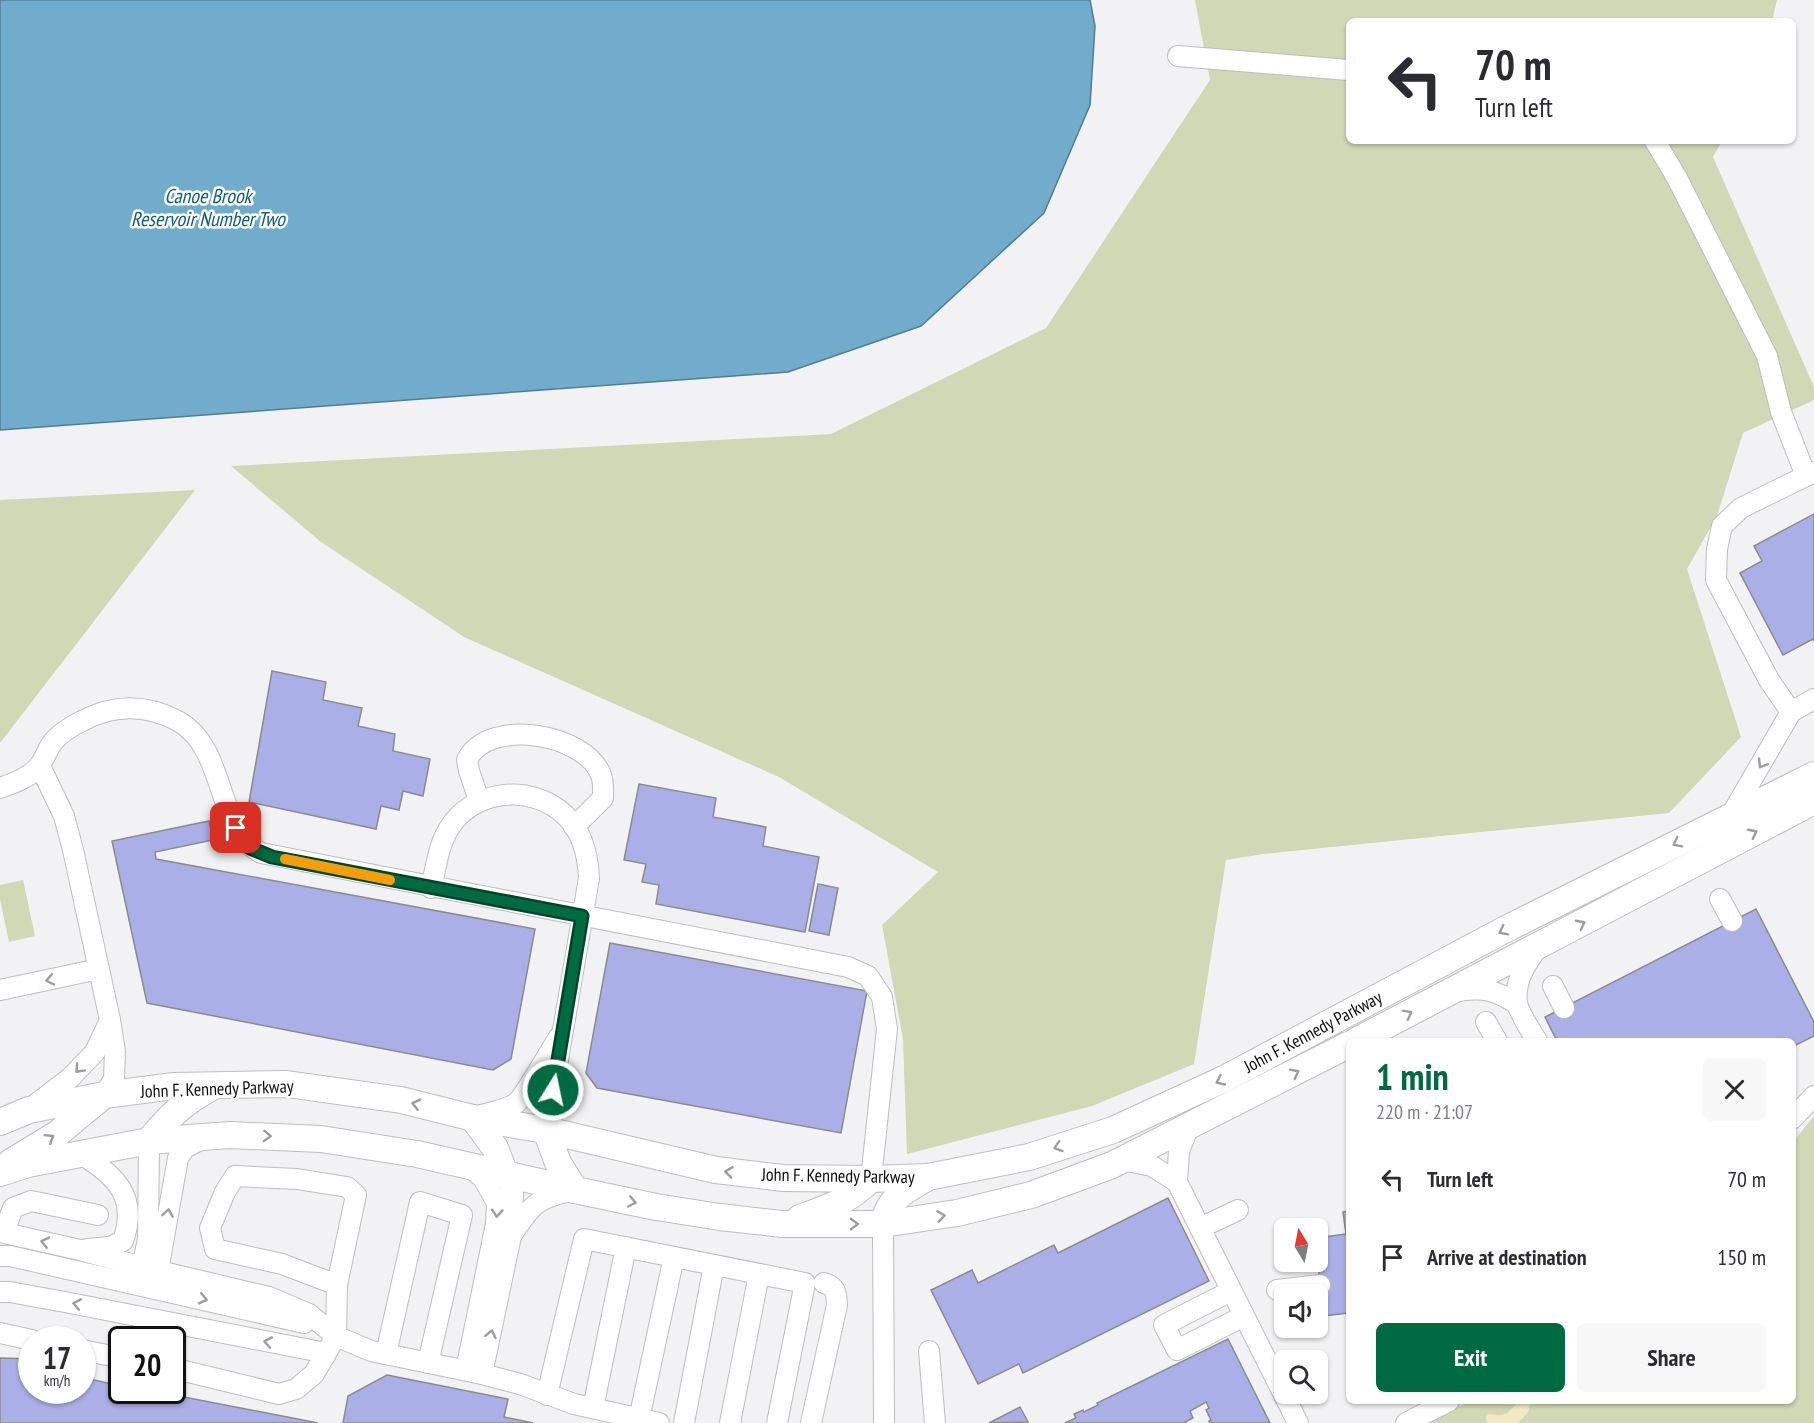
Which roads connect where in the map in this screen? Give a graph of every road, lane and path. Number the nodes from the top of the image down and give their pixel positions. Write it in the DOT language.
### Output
graph roads {
  1 [pos="1178,56"];
  2 [pos="1346,70"];
  3 [pos="1657,144"];
  4 [pos="1810,474"];
  5 [pos="1814,699"];
  6 [pos="1791,712"];
  7 [pos="40,766"];
  8 [pos="1814,775"];
  9 [pos="0,788"];
  10 [pos="479,800"];
  11 [pos="1814,801"];
  12 [pos="1730,817"];
  13 [pos="574,827"];
  14 [pos="431,888"];
  15 [pos="1720,899"];
  16 [pos="582,916"];
  17 [pos="1732,921"];
  18 [pos="1540,945"];
  19 [pos="99,969"];
  20 [pos="1553,986"];
  21 [pos="0,990"];
  22 [pos="1452,991"];
  23 [pos="1517,1004"];
  24 [pos="1564,1008"];
  25 [pos="110,1020"];
  26 [pos="1486,1022"];
  27 [pos="563,1029"];
  28 [pos="1362,1038"];
  29 [pos="1495,1038"];
  30 [pos="1535,1038"];
  31 [pos="1346,1046"];
  32 [pos="215,1086"];
  33 [pos="104,1095"];
  34 [pos="1814,1096"];
  35 [pos="29,1110"];
  36 [pos="1796,1115"];
  37 [pos="473,1118"];
  38 [pos="0,1122"];
  39 [pos="1189,1126"];
  40 [pos="546,1130"];
  41 [pos="208,1137"];
  42 [pos="149,1141"];
  43 [pos="82,1155"];
  44 [pos="1121,1160"];
  45 [pos="468,1166"];
  46 [pos="0,1168"];
  47 [pos="0,1173"];
  48 [pos="505,1173"];
  49 [pos="928,1177"];
  50 [pos="871,1179"];
  51 [pos="1177,1182"];
  52 [pos="575,1190"];
  53 [pos="1238,1210"];
  54 [pos="98,1215"];
  55 [pos="782,1224"];
  56 [pos="883,1224"];
  57 [pos="1200,1228"];
  58 [pos="2,1232"];
  59 [pos="511,1236"];
  60 [pos="626,1247"];
  61 [pos="80,1250"];
  62 [pos="0,1256"];
  63 [pos="674,1257"];
  64 [pos="714,1265"];
  65 [pos="759,1274"];
  66 [pos="149,1275"];
  67 [pos="824,1284"];
  68 [pos="337,1285"];
  69 [pos="1232,1291"];
  70 [pos="0,1292"];
  71 [pos="1244,1316"];
  72 [pos="0,1333"];
  73 [pos="336,1336"];
  74 [pos="18,1337"];
  75 [pos="929,1351"];
  76 [pos="386,1354"];
  77 [pos="325,1356"];
  78 [pos="428,1363"];
  79 [pos="186,1371"];
  80 [pos="474,1372"];
  81 [pos="547,1395"];
  82 [pos="1443,1404"];
  83 [pos="593,1408"];
  84 [pos="639,1419"];
  85 [pos="659,1423"];
  86 [pos="684,1423"];
  87 [pos="730,1423"];
  88 [pos="777,1423"];
  89 [pos="811,1423"];
  90 [pos="884,1423"];
  91 [pos="935,1423"];
  92 [pos="1298,1423"];
  93 [pos="1406,1423"];
  1 -- 2 [label="street"];
  3 -- 4 [label="street"];
  4 -- 6 [label="street"];
  5 -- 6 [label="street"];
  6 -- 12 [label="street, one-way"];
  7 -- 9 [label="street"];
  7 -- 14 [label="street"];
  7 -- 19 [label="street"];
  8 -- 12 [label="main road, John F. Kennedy Parkway"];
  10 -- 13 [label="street"];
  10 -- 13 [label="street"];
  10 -- 14 [label="street"];
  18 -- 11 [label="main road, John F. Kennedy Parkway, one-way"];
  12 -- 49 [label="main road, John F. Kennedy Parkway, one-way"];
  13 -- 16 [label="street"];
  14 -- 16 [label="street"];
  15 -- 17 [label="street"];
  16 -- 27 [label="street"];
  16 -- 50 [label="street"];
  18 -- 22 [label="main road, John F. Kennedy Parkway"];
  18 -- 23 [label="street"];
  19 -- 21 [label="street, one-way"];
  19 -- 25 [label="street"];
  20 -- 24 [label="street"];
  22 -- 23 [label="street"];
  28 -- 22 [label="main road, John F. Kennedy Parkway, one-way"];
  23 -- 30 [label="street"];
  25 -- 33 [label="street"];
  25 -- 35 [label="street, one-way"];
  26 -- 29 [label="street"];
  27 -- 37 [label="street"];
  27 -- 40 [label="street"];
  39 -- 31 [label="main road, John F. Kennedy Parkway, one-way"];
  32 -- 33 [label="main road, John F. Kennedy Parkway"];
  37 -- 32 [label="main road, John F. Kennedy Parkway, one-way"];
  32 -- 42 [label="main road"];
  33 -- 35 [label="main road, John F. Kennedy Parkway"];
  46 -- 33 [label="main road, one-way"];
  34 -- 36 [label="street"];
  35 -- 38 [label="main road, John F. Kennedy Parkway"];
  37 -- 40 [label="main road, John F. Kennedy Parkway"];
  37 -- 48 [label="main road"];
  39 -- 44 [label="main road, John F. Kennedy Parkway"];
  39 -- 51 [label="street"];
  50 -- 40 [label="main road, John F. Kennedy Parkway, one-way"];
  40 -- 52 [label="main road"];
  41 -- 42 [label="main road, John F. Kennedy Parkway"];
  41 -- 45 [label="main road, John F. Kennedy Parkway, one-way"];
  66 -- 41 [label="street, one-way"];
  42 -- 43 [label="main road, John F. Kennedy Parkway"];
  42 -- 66 [label="street"];
  43 -- 47 [label="main road, John F. Kennedy Parkway"];
  43 -- 61 [label="street"];
  44 -- 51 [label="street"];
  56 -- 44 [label="main road, John F. Kennedy Parkway, one-way"];
  45 -- 48 [label="main road, John F. Kennedy Parkway"];
  45 -- 80 [label="street, one-way"];
  48 -- 52 [label="main road, John F. Kennedy Parkway"];
  48 -- 59 [label="street"];
  49 -- 50 [label="main road, John F. Kennedy Parkway"];
  49 -- 56 [label="main road"];
  50 -- 55 [label="main road"];
  51 -- 57 [label="street"];
  52 -- 55 [label="main road, John F. Kennedy Parkway, one-way"];
  52 -- 59 [label="street"];
  53 -- 57 [label="street"];
  54 -- 58 [label="street"];
  55 -- 56 [label="main road, John F. Kennedy Parkway, one-way"];
  56 -- 90 [label="street"];
  57 -- 69 [label="street"];
  61 -- 58 [label="street, one-way"];
  80 -- 59 [label="street, one-way"];
  60 -- 63 [label="street"];
  60 -- 81 [label="street"];
  60 -- 83 [label="street"];
  61 -- 66 [label="street"];
  62 -- 66 [label="street"];
  63 -- 64 [label="street"];
  63 -- 84 [label="street"];
  64 -- 65 [label="street"];
  64 -- 86 [label="street"];
  65 -- 87 [label="street"];
  65 -- 88 [label="street"];
  66 -- 73 [label="street"];
  67 -- 89 [label="street"];
  68 -- 68 [label="street"];
  68 -- 73 [label="street"];
  69 -- 71 [label="street"];
  69 -- 71 [label="street"];
  77 -- 70 [label="street, one-way"];
  71 -- 92 [label="street"];
  72 -- 74 [label="street"];
  73 -- 76 [label="street"];
  73 -- 77 [label="street"];
  75 -- 91 [label="street"];
  76 -- 78 [label="street"];
  76 -- 78 [label="street"];
  77 -- 79 [label="street"];
  78 -- 80 [label="street"];
  80 -- 81 [label="street"];
  81 -- 83 [label="street"];
  82 -- 93 [label="street"];
  83 -- 84 [label="street"];
  84 -- 85 [label="street"];
}
